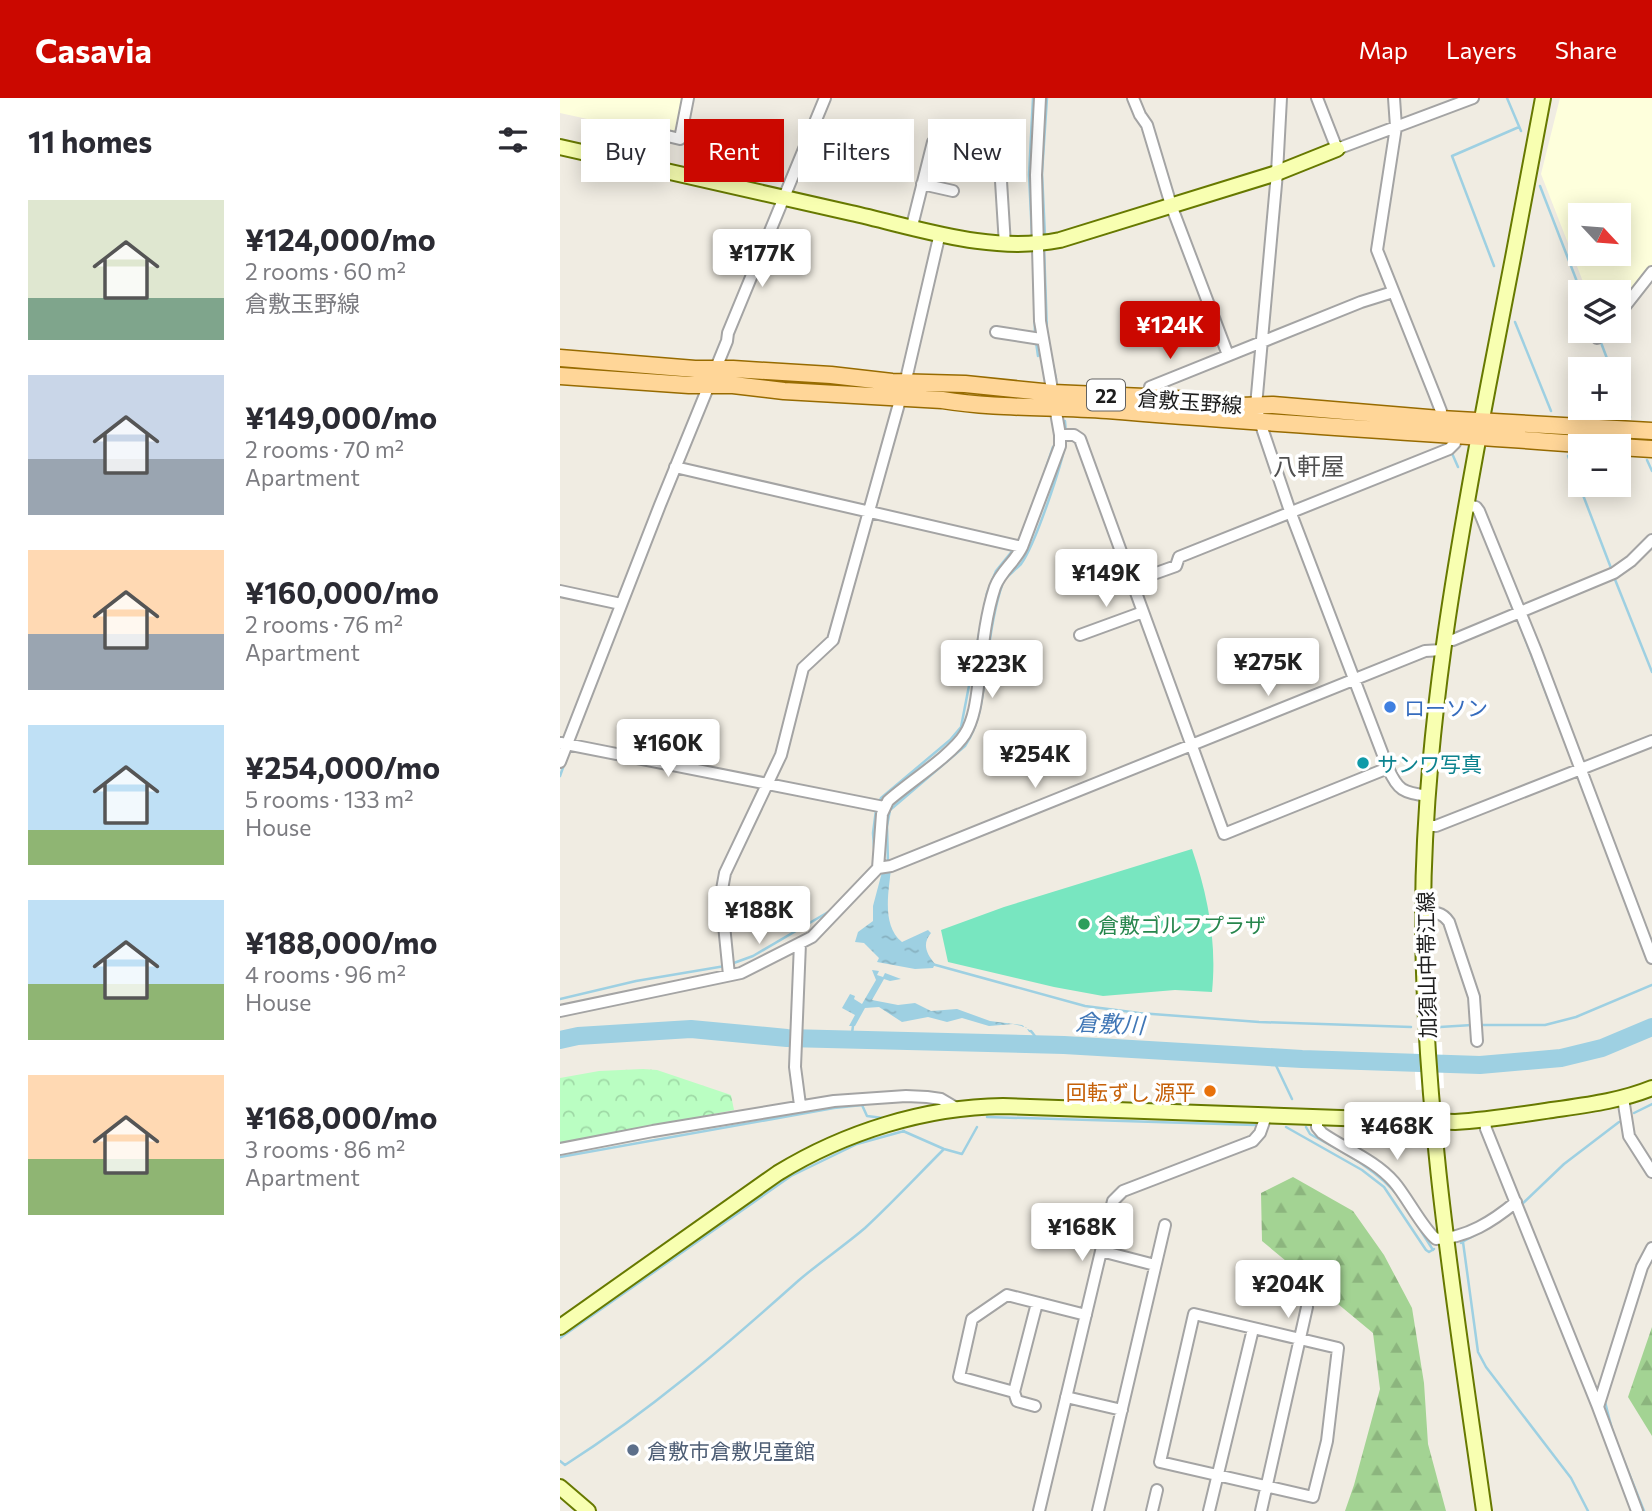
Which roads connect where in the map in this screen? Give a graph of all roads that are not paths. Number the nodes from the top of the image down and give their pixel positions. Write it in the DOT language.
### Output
graph roads {
  1 [pos="688,98"];
  2 [pos="825,98"];
  3 [pos="1040,98"];
  4 [pos="1133,98"];
  5 [pos="1281,98"];
  6 [pos="1317,98"];
  7 [pos="1394,98"];
  8 [pos="1473,98"];
  9 [pos="1543,98"];
  10 [pos="1396,127"];
  11 [pos="670,137"];
  12 [pos="560,147"];
  13 [pos="1337,149"];
  14 [pos="928,161"];
  15 [pos="1277,173"];
  16 [pos="1001,182"];
  17 [pos="922,184"];
  18 [pos="953,191"];
  19 [pos="783,198"];
  20 [pos="1171,205"];
  21 [pos="912,226"];
  22 [pos="940,233"];
  23 [pos="1043,243"];
  24 [pos="1005,245"];
  25 [pos="1652,272"];
  26 [pos="1393,292"];
  27 [pos="1631,299"];
  28 [pos="996,332"];
  29 [pos="1037,338"];
  30 [pos="1261,342"];
  31 [pos="1228,355"];
  32 [pos="560,358"];
  33 [pos="716,369"];
  34 [pos="560,376"];
  35 [pos="709,385"];
  36 [pos="902,390"];
  37 [pos="1149,397"];
  38 [pos="1054,401"];
  39 [pos="1258,414"];
  40 [pos="1440,419"];
  41 [pos="1481,420"];
  42 [pos="1652,430"];
  43 [pos="1065,435"];
  44 [pos="1478,437"];
  45 [pos="1455,443"];
  46 [pos="1568,443"];
  47 [pos="1631,448"];
  48 [pos="1652,449"];
  49 [pos="678,468"];
  50 [pos="1466,505"];
  51 [pos="1290,511"];
  52 [pos="869,512"];
  53 [pos="1652,540"];
  54 [pos="1019,545"];
  55 [pos="1131,582"];
  56 [pos="560,591"];
  57 [pos="621,604"];
  58 [pos="1143,612"];
  59 [pos="1516,614"];
  60 [pos="1080,635"];
  61 [pos="1443,645"];
  62 [pos="1355,678"];
  63 [pos="1652,741"];
  64 [pos="568,744"];
  65 [pos="1192,745"];
  66 [pos="560,762"];
  67 [pos="1388,768"];
  68 [pos="1577,770"];
  69 [pos="768,783"];
  70 [pos="1427,796"];
  71 [pos="879,806"];
  72 [pos="1426,826"];
  73 [pos="885,867"];
  74 [pos="1423,913"];
  75 [pos="800,943"];
  76 [pos="1652,958"];
  77 [pos="728,969"];
  78 [pos="560,1011"];
  79 [pos="1477,1031"];
  80 [pos="1652,1088"];
  81 [pos="1623,1098"];
  82 [pos="800,1105"];
  83 [pos="958,1109"];
  84 [pos="1266,1116"];
  85 [pos="1317,1118"];
  86 [pos="1485,1120"];
  87 [pos="1432,1122"];
  88 [pos="560,1149"];
  89 [pos="1652,1172"];
  90 [pos="1517,1205"];
  91 [pos="1165,1225"];
  92 [pos="1446,1238"];
  93 [pos="1652,1248"];
  94 [pos="1101,1251"];
  95 [pos="1155,1265"];
  96 [pos="1037,1303"];
  97 [pos="1306,1306"];
  98 [pos="1086,1315"];
  99 [pos="560,1327"];
  100 [pos="1253,1329"];
  101 [pos="1300,1339"];
  102 [pos="1014,1392"];
  103 [pos="1066,1397"];
  104 [pos="1035,1406"];
  105 [pos="1598,1407"];
  106 [pos="1122,1410"];
  107 [pos="1218,1475"];
  108 [pos="560,1487"];
  109 [pos="1266,1487"];
  110 [pos="1157,1490"];
  111 [pos="588,1511"];
  112 [pos="1039,1511"];
  113 [pos="1098,1511"];
  114 [pos="1152,1511"];
  115 [pos="1209,1511"];
  116 [pos="1261,1511"];
  117 [pos="1484,1511"];
  118 [pos="1637,1511"];
  1 -- 11 [label="street"];
  2 -- 19 [label="street"];
  3 -- 23 [label="street"];
  4 -- 20 [label="street"];
  5 -- 15 [label="street"];
  6 -- 13 [label="street"];
  7 -- 10 [label="street"];
  8 -- 10 [label="street"];
  9 -- 41 [label="street, 加須山中帯江線"];
  10 -- 13 [label="street"];
  10 -- 26 [label="street"];
  12 -- 19 [label="street"];
  13 -- 15 [label="street"];
  14 -- 17 [label="street"];
  15 -- 20 [label="street"];
  15 -- 30 [label="street"];
  16 -- 24 [label="street"];
  17 -- 18 [label="street"];
  17 -- 21 [label="street"];
  19 -- 21 [label="street"];
  19 -- 33 [label="street"];
  20 -- 23 [label="street"];
  20 -- 31 [label="street"];
  21 -- 22 [label="street"];
  22 -- 24 [label="street"];
  22 -- 36 [label="street"];
  23 -- 24 [label="street"];
  23 -- 29 [label="street"];
  25 -- 27 [label="street"];
  26 -- 30 [label="street"];
  26 -- 40 [label="street"];
  28 -- 29 [label="street"];
  29 -- 38 [label="street"];
  30 -- 31 [label="street"];
  30 -- 39 [label="street"];
  31 -- 37 [label="street"];
  32 -- 33 [label="main road, 倉敷玉野線 / 22"];
  33 -- 35 [label="street"];
  33 -- 36 [label="main road, 倉敷玉野線 / 22"];
  34 -- 35 [label="main road, 倉敷玉野線 / 22"];
  35 -- 36 [label="main road, 倉敷玉野線 / 22"];
  35 -- 49 [label="street"];
  36 -- 38 [label="main road, 倉敷玉野線 / 22"];
  36 -- 52 [label="street"];
  37 -- 38 [label="main road, 倉敷玉野線 / 22"];
  37 -- 39 [label="main road, 倉敷玉野線 / 22"];
  38 -- 39 [label="main road, 倉敷玉野線 / 22"];
  38 -- 43 [label="street"];
  39 -- 40 [label="main road, 倉敷玉野線 / 22"];
  39 -- 44 [label="main road, 倉敷玉野線 / 22"];
  39 -- 51 [label="street"];
  40 -- 41 [label="main road, 倉敷玉野線 / 22"];
  41 -- 42 [label="main road, 倉敷玉野線 / 22"];
  41 -- 44 [label="street, 加須山中帯江線"];
  43 -- 54 [label="street"];
  43 -- 55 [label="street"];
  44 -- 46 [label="main road, 倉敷玉野線 / 22"];
  44 -- 50 [label="street, 加須山中帯江線"];
  45 -- 51 [label="street"];
  47 -- 48 [label="main road"];
  49 -- 52 [label="street"];
  49 -- 57 [label="street"];
  50 -- 59 [label="street"];
  50 -- 61 [label="street, 加須山中帯江線"];
  51 -- 55 [label="street"];
  51 -- 62 [label="street"];
  52 -- 54 [label="street"];
  52 -- 69 [label="street"];
  53 -- 59 [label="street"];
  54 -- 71 [label="street"];
  55 -- 58 [label="street"];
  56 -- 57 [label="street"];
  57 -- 64 [label="street"];
  58 -- 60 [label="street"];
  58 -- 65 [label="street"];
  59 -- 61 [label="street"];
  59 -- 68 [label="street"];
  61 -- 62 [label="street"];
  61 -- 70 [label="street, 加須山中帯江線"];
  62 -- 65 [label="street"];
  62 -- 67 [label="street"];
  63 -- 68 [label="street"];
  64 -- 66 [label="street"];
  64 -- 69 [label="street"];
  65 -- 67 [label="street"];
  65 -- 73 [label="street"];
  67 -- 70 [label="street"];
  68 -- 72 [label="street"];
  68 -- 76 [label="street"];
  69 -- 71 [label="street"];
  69 -- 77 [label="street"];
  70 -- 72 [label="street, 加須山中帯江線"];
  71 -- 73 [label="street"];
  72 -- 74 [label="street, 加須山中帯江線"];
  73 -- 75 [label="street"];
  74 -- 79 [label="street"];
  74 -- 87 [label="street, 加須山中帯江線"];
  75 -- 77 [label="street"];
  75 -- 82 [label="street"];
  77 -- 78 [label="street"];
  80 -- 81 [label="street"];
  81 -- 86 [label="street"];
  81 -- 89 [label="street"];
  82 -- 83 [label="street"];
  82 -- 88 [label="street"];
  83 -- 84 [label="street"];
  83 -- 99 [label="street"];
  84 -- 85 [label="street"];
  84 -- 94 [label="street"];
  85 -- 87 [label="street"];
  85 -- 92 [label="street"];
  86 -- 87 [label="street"];
  86 -- 90 [label="street"];
  87 -- 92 [label="street, 加須山中帯江線"];
  90 -- 92 [label="street"];
  90 -- 105 [label="street"];
  91 -- 95 [label="street"];
  92 -- 117 [label="street, 加須山中帯江線"];
  93 -- 105 [label="street"];
  94 -- 95 [label="street"];
  94 -- 98 [label="street"];
  95 -- 106 [label="street"];
  96 -- 98 [label="street"];
  96 -- 102 [label="street"];
  96 -- 102 [label="street"];
  97 -- 101 [label="street"];
  98 -- 103 [label="street"];
  100 -- 101 [label="street"];
  100 -- 107 [label="street"];
  100 -- 107 [label="street"];
  101 -- 109 [label="street"];
  101 -- 109 [label="street"];
  102 -- 104 [label="street"];
  103 -- 106 [label="street"];
  103 -- 112 [label="street"];
  105 -- 118 [label="street"];
  106 -- 113 [label="street"];
  107 -- 109 [label="street"];
  107 -- 115 [label="street"];
  108 -- 111 [label="street"];
  109 -- 116 [label="street"];
  110 -- 114 [label="street"];
}
